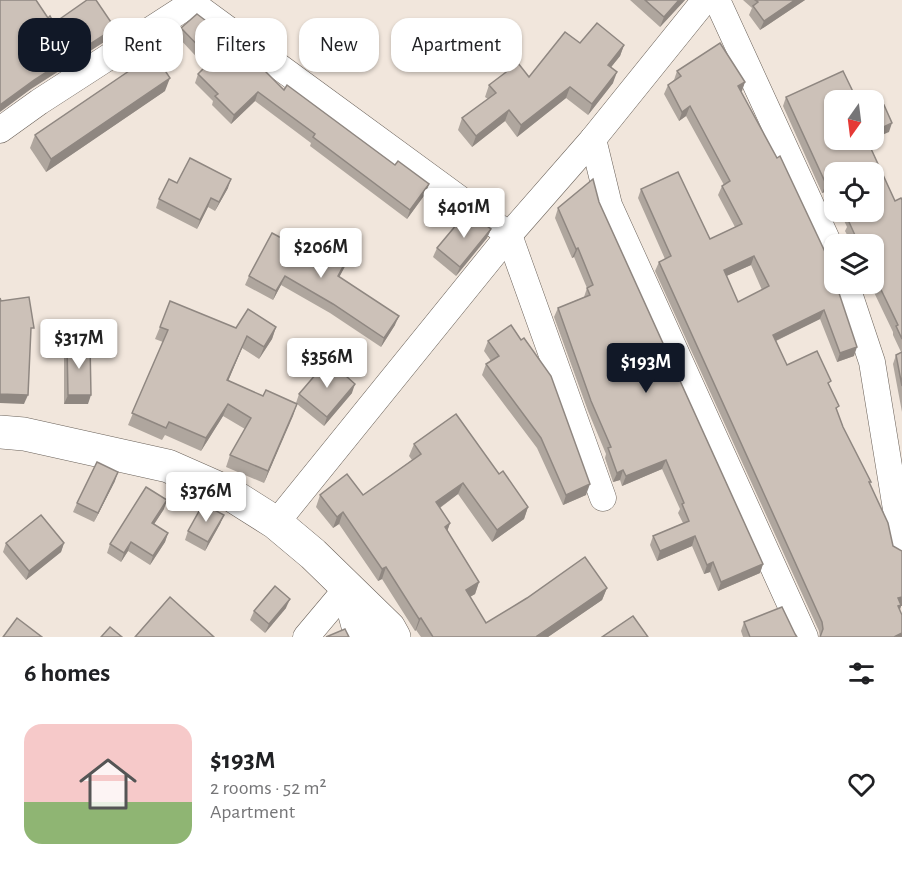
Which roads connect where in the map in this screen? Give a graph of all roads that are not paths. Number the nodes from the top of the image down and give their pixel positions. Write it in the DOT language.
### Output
graph roads {
  1 [pos="705,0"];
  2 [pos="717,0"];
  3 [pos="190,2"];
  4 [pos="0,130"];
  5 [pos="593,139"];
  6 [pos="824,234"];
  7 [pos="509,235"];
  8 [pos="849,294"];
  9 [pos="0,432"];
  10 [pos="603,498"];
  11 [pos="276,523"];
  12 [pos="902,546"];
  13 [pos="348,587"];
  14 [pos="306,637"];
  15 [pos="361,637"];
  16 [pos="394,637"];
  17 [pos="805,637"];
  1 -- 5 [label="street"];
  2 -- 6 [label="street"];
  3 -- 4 [label="street"];
  3 -- 7 [label="street"];
  5 -- 7 [label="street"];
  5 -- 17 [label="street"];
  7 -- 10 [label="street"];
  7 -- 11 [label="street"];
  8 -- 12 [label="street"];
  9 -- 11 [label="main road"];
  11 -- 13 [label="main road"];
  13 -- 14 [label="street"];
  13 -- 15 [label="main road"];
  13 -- 16 [label="main road"];
}
